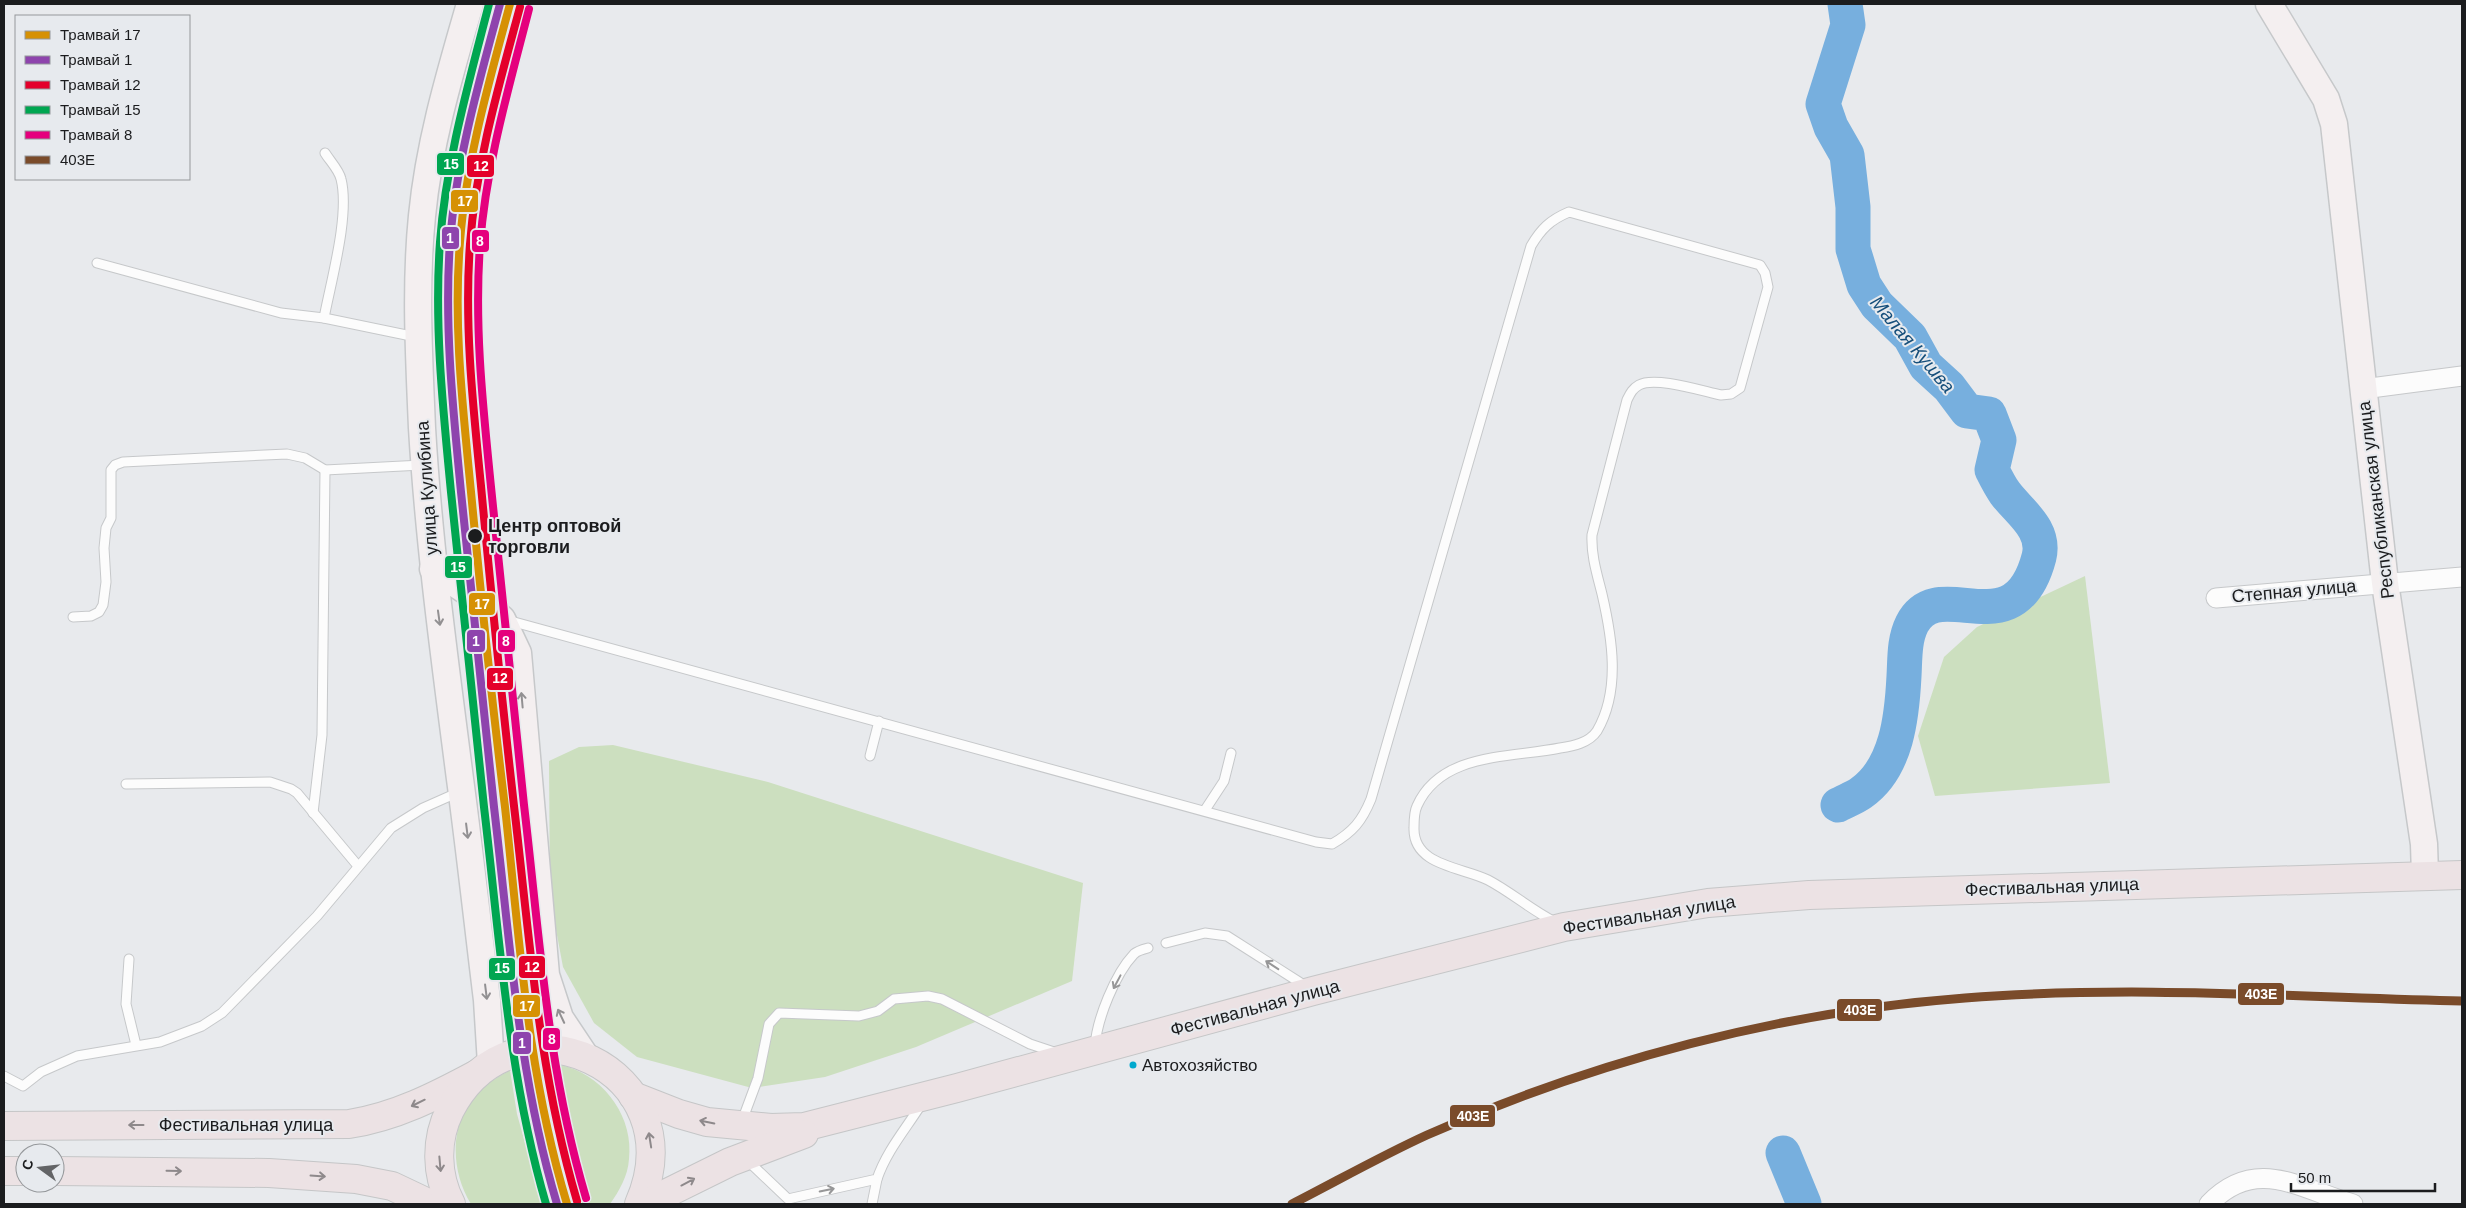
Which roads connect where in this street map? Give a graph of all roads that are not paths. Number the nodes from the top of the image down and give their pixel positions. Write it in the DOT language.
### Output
graph roads {
  1 [pos="470,4"];
  2 [pos="2269,4"];
  3 [pos="325,152"];
  4 [pos="97,263"];
  5 [pos="324,318"];
  6 [pos="418,338"];
  7 [pos="2462,376"];
  8 [pos="2363,389"];
  9 [pos="424,465"];
  10 [pos="324,470"];
  11 [pos="433,570"];
  12 [pos="2462,577"];
  13 [pos="2385,583"];
  14 [pos="2216,598"];
  15 [pos="73,617"];
  16 [pos="502,619"];
  17 [pos="879,721"];
  18 [pos="1231,753"];
  19 [pos="870,756"];
  20 [pos="126,784"];
  21 [pos="462,791"];
  22 [pos="1205,810"];
  23 [pos="313,812"];
  24 [pos="358,866"];
  25 [pos="2425,875"];
  26 [pos="2462,875"];
  27 [pos="1564,927"];
  28 [pos="1166,943"];
  29 [pos="1148,948"];
  30 [pos="129,958"];
  31 [pos="1313,992"];
  32 [pos="136,1045"];
  33 [pos="1083,1055"];
  34 [pos="586,1057"];
  35 [pos="484,1069"];
  36 [pos="4,1076"];
  37 [pos="633,1096"];
  38 [pos="927,1096"];
  39 [pos="859,1113"];
  40 [pos="4,1126"];
  41 [pos="739,1127"];
  42 [pos="743,1156"];
  43 [pos="65,1171"];
  44 [pos="877,1179"];
  45 [pos="790,1201"];
  46 [pos="430,1204"];
  47 [pos="451,1204"];
  48 [pos="638,1204"];
  49 [pos="645,1204"];
  50 [pos="872,1204"];
  51 [pos="2209,1204"];
  52 [pos="2353,1204"];
  1 -- 6 [label="street, улица Кулибина"];
  2 -- 8 [label="street, Республиканская улица"];
  3 -- 5 [label="lane"];
  4 -- 5 [label="lane"];
  5 -- 6 [label="lane"];
  6 -- 9 [label="street, улица Кулибина"];
  7 -- 8 [label="street"];
  8 -- 13 [label="street, Республиканская улица"];
  9 -- 10 [label="lane"];
  9 -- 11 [label="street, улица Кулибина"];
  10 -- 15 [label="lane"];
  10 -- 23 [label="lane"];
  11 -- 16 [label="street"];
  11 -- 21 [label="street, улица Кулибина, one-way"];
  12 -- 13 [label="street, Степная улица"];
  13 -- 14 [label="street, Степная улица"];
  13 -- 25 [label="street, Республиканская улица"];
  16 -- 17 [label="lane"];
  34 -- 16 [label="street, one-way"];
  17 -- 19 [label="lane"];
  17 -- 22 [label="lane"];
  18 -- 22 [label="lane"];
  20 -- 23 [label="lane"];
  21 -- 24 [label="lane"];
  21 -- 35 [label="street, улица Кулибина, one-way"];
  22 -- 27 [label="lane"];
  23 -- 24 [label="lane"];
  24 -- 32 [label="lane"];
  25 -- 26 [label="main road, Фестивальная улица"];
  25 -- 27 [label="main road, Фестивальная улица"];
  27 -- 31 [label="main road, Фестивальная улица"];
  31 -- 28 [label="lane, one-way"];
  29 -- 33 [label="lane, one-way"];
  30 -- 32 [label="lane"];
  31 -- 33 [label="main road, Фестивальная улица"];
  32 -- 36 [label="lane"];
  33 -- 38 [label="main road, Фестивальная улица"];
  33 -- 41 [label="lane"];
  34 -- 35 [label="main road, Фестивальная улица"];
  34 -- 37 [label="main road, Фестивальная улица"];
  35 -- 40 [label="main road, Фестивальная улица, one-way"];
  35 -- 47 [label="main road, one-way"];
  41 -- 37 [label="main road, Фестивальная улица, one-way"];
  48 -- 37 [label="main road, one-way"];
  38 -- 39 [label="main road, Фестивальная улица"];
  38 -- 44 [label="lane"];
  39 -- 41 [label="main road, Фестивальная улица"];
  39 -- 42 [label="main road, Фестивальная улица"];
  42 -- 45 [label="lane"];
  49 -- 42 [label="main road, Фестивальная улица, one-way"];
  43 -- 46 [label="main road, one-way"];
  45 -- 44 [label="lane, one-way"];
  44 -- 50 [label="lane"];
  51 -- 52 [label="street"];
}
